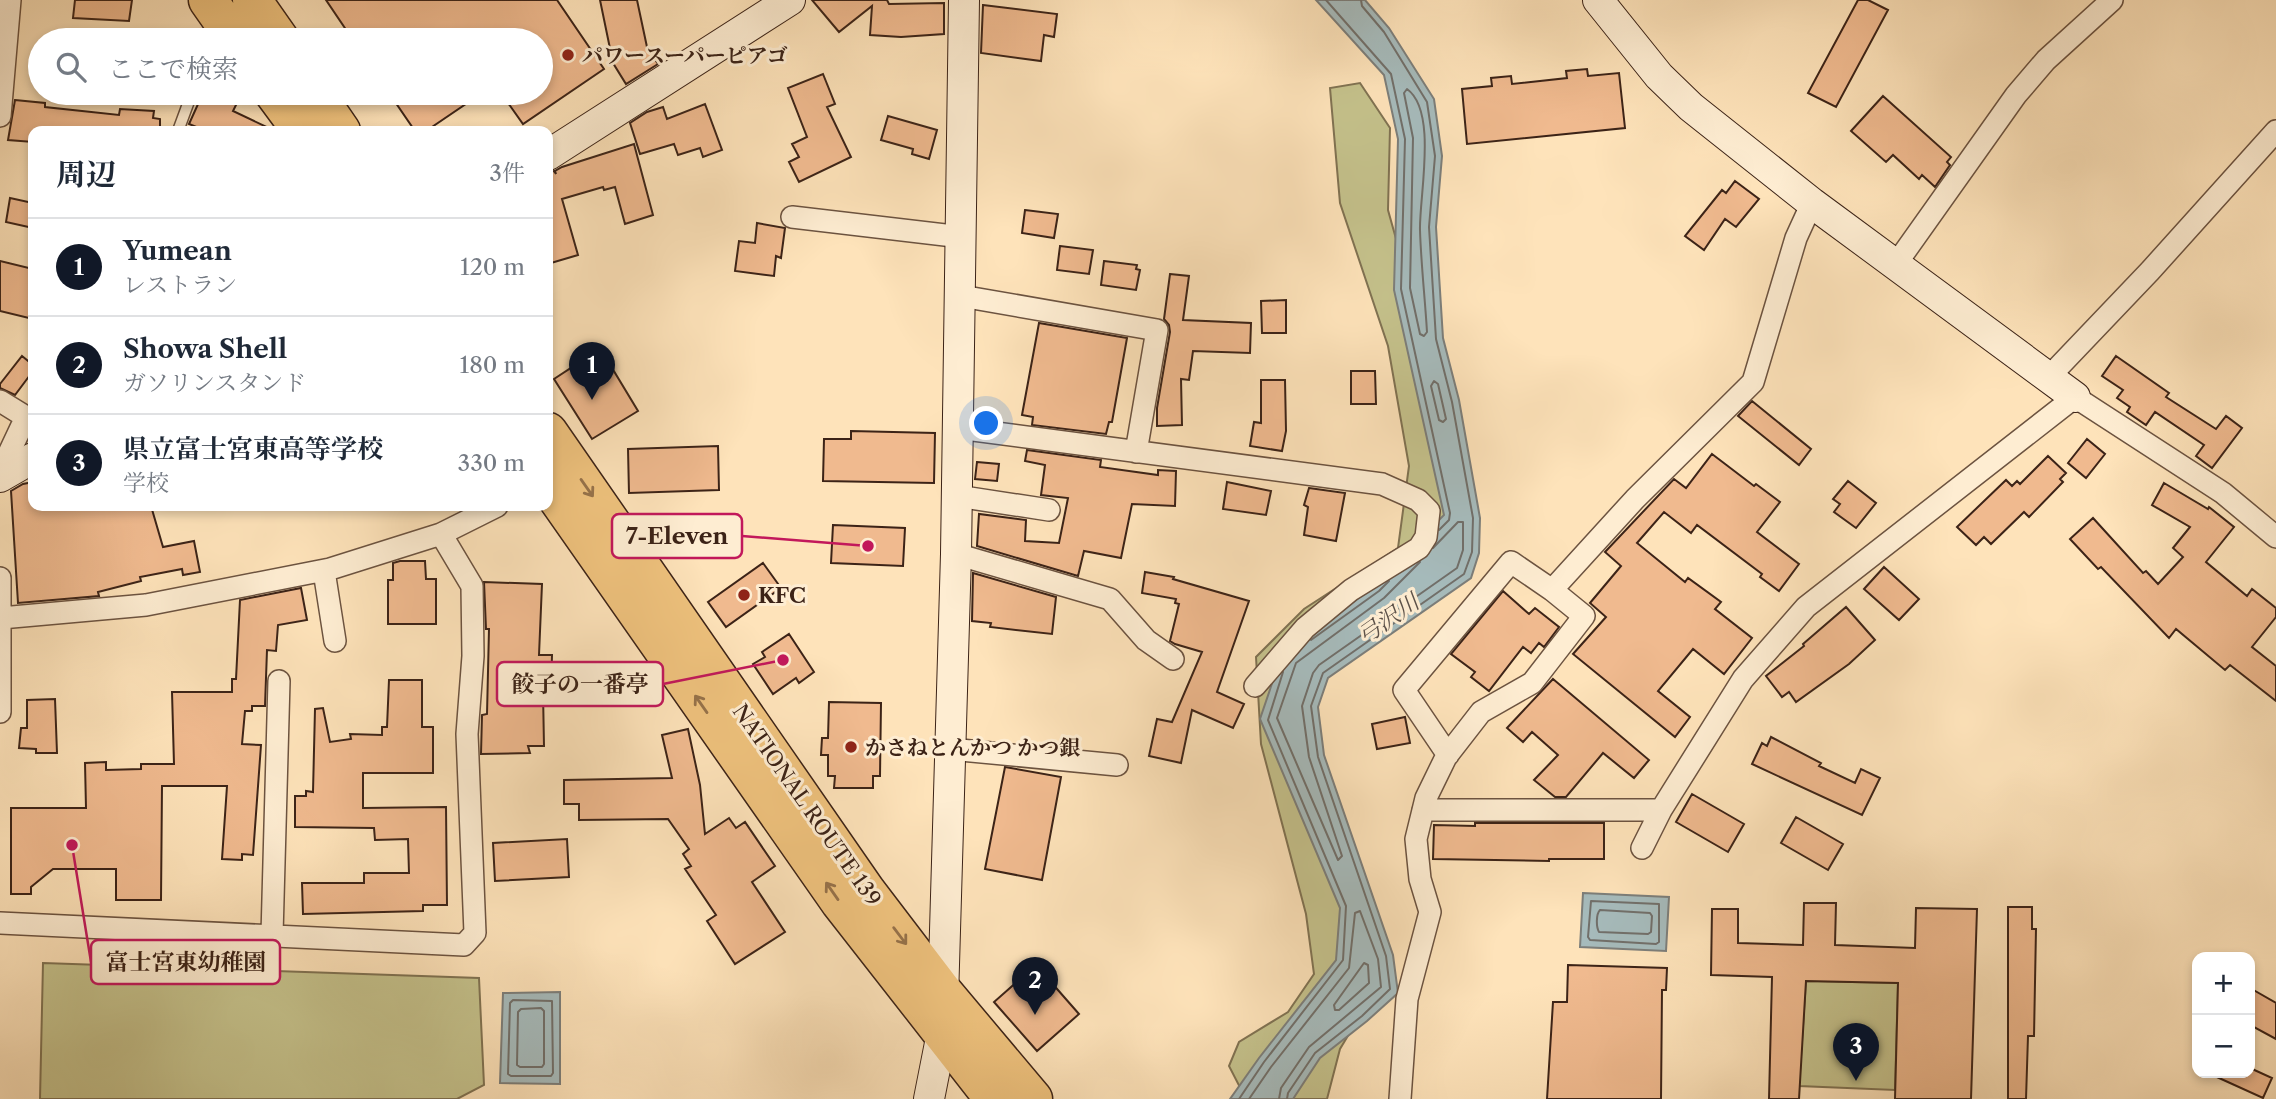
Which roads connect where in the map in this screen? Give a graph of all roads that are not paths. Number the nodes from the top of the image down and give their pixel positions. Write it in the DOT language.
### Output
graph roads {
  1 [pos="10,0"];
  2 [pos="208,0"];
  3 [pos="252,0"];
  4 [pos="790,0"];
  5 [pos="964,0"];
  6 [pos="1598,0"];
  7 [pos="2112,0"];
  8 [pos="228,28"];
  9 [pos="272,28"];
  10 [pos="4,29"];
  11 [pos="188,105"];
  12 [pos="283,105"];
  13 [pos="323,105"];
  14 [pos="0,116"];
  15 [pos="180,126"];
  16 [pos="298,126"];
  17 [pos="338,126"];
  18 [pos="2276,131"];
  19 [pos="553,152"];
  20 [pos="1812,204"];
  21 [pos="792,217"];
  22 [pos="962,237"];
  23 [pos="1896,264"];
  24 [pos="961,296"];
  25 [pos="2047,379"];
  26 [pos="2075,397"];
  27 [pos="0,401"];
  28 [pos="28,412"];
  29 [pos="28,417"];
  30 [pos="958,428"];
  31 [pos="553,439"];
  32 [pos="1136,452"];
  33 [pos="28,461"];
  34 [pos="0,475"];
  35 [pos="553,492"];
  36 [pos="957,496"];
  37 [pos="1049,510"];
  38 [pos="487,511"];
  39 [pos="441,534"];
  40 [pos="2276,537"];
  41 [pos="956,554"];
  42 [pos="324,570"];
  43 [pos="0,578"];
  44 [pos="1552,590"];
  45 [pos="1,618"];
  46 [pos="335,641"];
  47 [pos="1173,659"];
  48 [pos="278,681"];
  49 [pos="1255,686"];
  50 [pos="0,712"];
  51 [pos="950,749"];
  52 [pos="1448,755"];
  53 [pos="1117,765"];
  54 [pos="1423,810"];
  55 [pos="1661,810"];
  56 [pos="1643,848"];
  57 [pos="0,923"];
  58 [pos="272,935"];
  59 [pos="943,992"];
  60 [pos="942,1033"];
  61 [pos="929,1099"];
  62 [pos="994,1099"];
  63 [pos="1033,1099"];
  64 [pos="1400,1099"];
  1 -- 10 [label="street"];
  2 -- 8 [label="highway"];
  3 -- 9 [label="highway"];
  4 -- 19 [label="street"];
  5 -- 22 [label="street"];
  6 -- 20 [label="street"];
  7 -- 23 [label="street"];
  10 -- 14 [label="street"];
  11 -- 15 [label="lane"];
  12 -- 16 [label="highway"];
  13 -- 17 [label="highway"];
  18 -- 25 [label="street"];
  20 -- 23 [label="street"];
  20 -- 44 [label="street"];
  21 -- 22 [label="street"];
  22 -- 24 [label="street"];
  23 -- 25 [label="street"];
  24 -- 30 [label="street"];
  24 -- 32 [label="street"];
  25 -- 26 [label="street"];
  26 -- 40 [label="street"];
  26 -- 55 [label="street"];
  27 -- 28 [label="street"];
  29 -- 34 [label="street"];
  30 -- 32 [label="street"];
  30 -- 36 [label="street"];
  31 -- 59 [label="highway, NATIONAL ROUTE 139, one-way"];
  32 -- 49 [label="street"];
  33 -- 34 [label="street"];
  60 -- 35 [label="highway, NATIONAL ROUTE 139, one-way"];
  36 -- 37 [label="street"];
  36 -- 41 [label="street"];
  38 -- 39 [label="street"];
  39 -- 42 [label="street"];
  39 -- 58 [label="street"];
  41 -- 47 [label="street"];
  41 -- 51 [label="street"];
  42 -- 45 [label="street"];
  42 -- 46 [label="street"];
  43 -- 45 [label="street"];
  44 -- 52 [label="street"];
  44 -- 52 [label="street"];
  45 -- 50 [label="street"];
  48 -- 58 [label="street"];
  51 -- 53 [label="street"];
  51 -- 59 [label="street"];
  52 -- 54 [label="street"];
  54 -- 55 [label="street"];
  54 -- 64 [label="street"];
  55 -- 56 [label="street"];
  57 -- 58 [label="street"];
  59 -- 60 [label="street"];
  59 -- 63 [label="highway, NATIONAL ROUTE 139"];
  60 -- 61 [label="street"];
  60 -- 62 [label="highway, NATIONAL ROUTE 139"];
}
